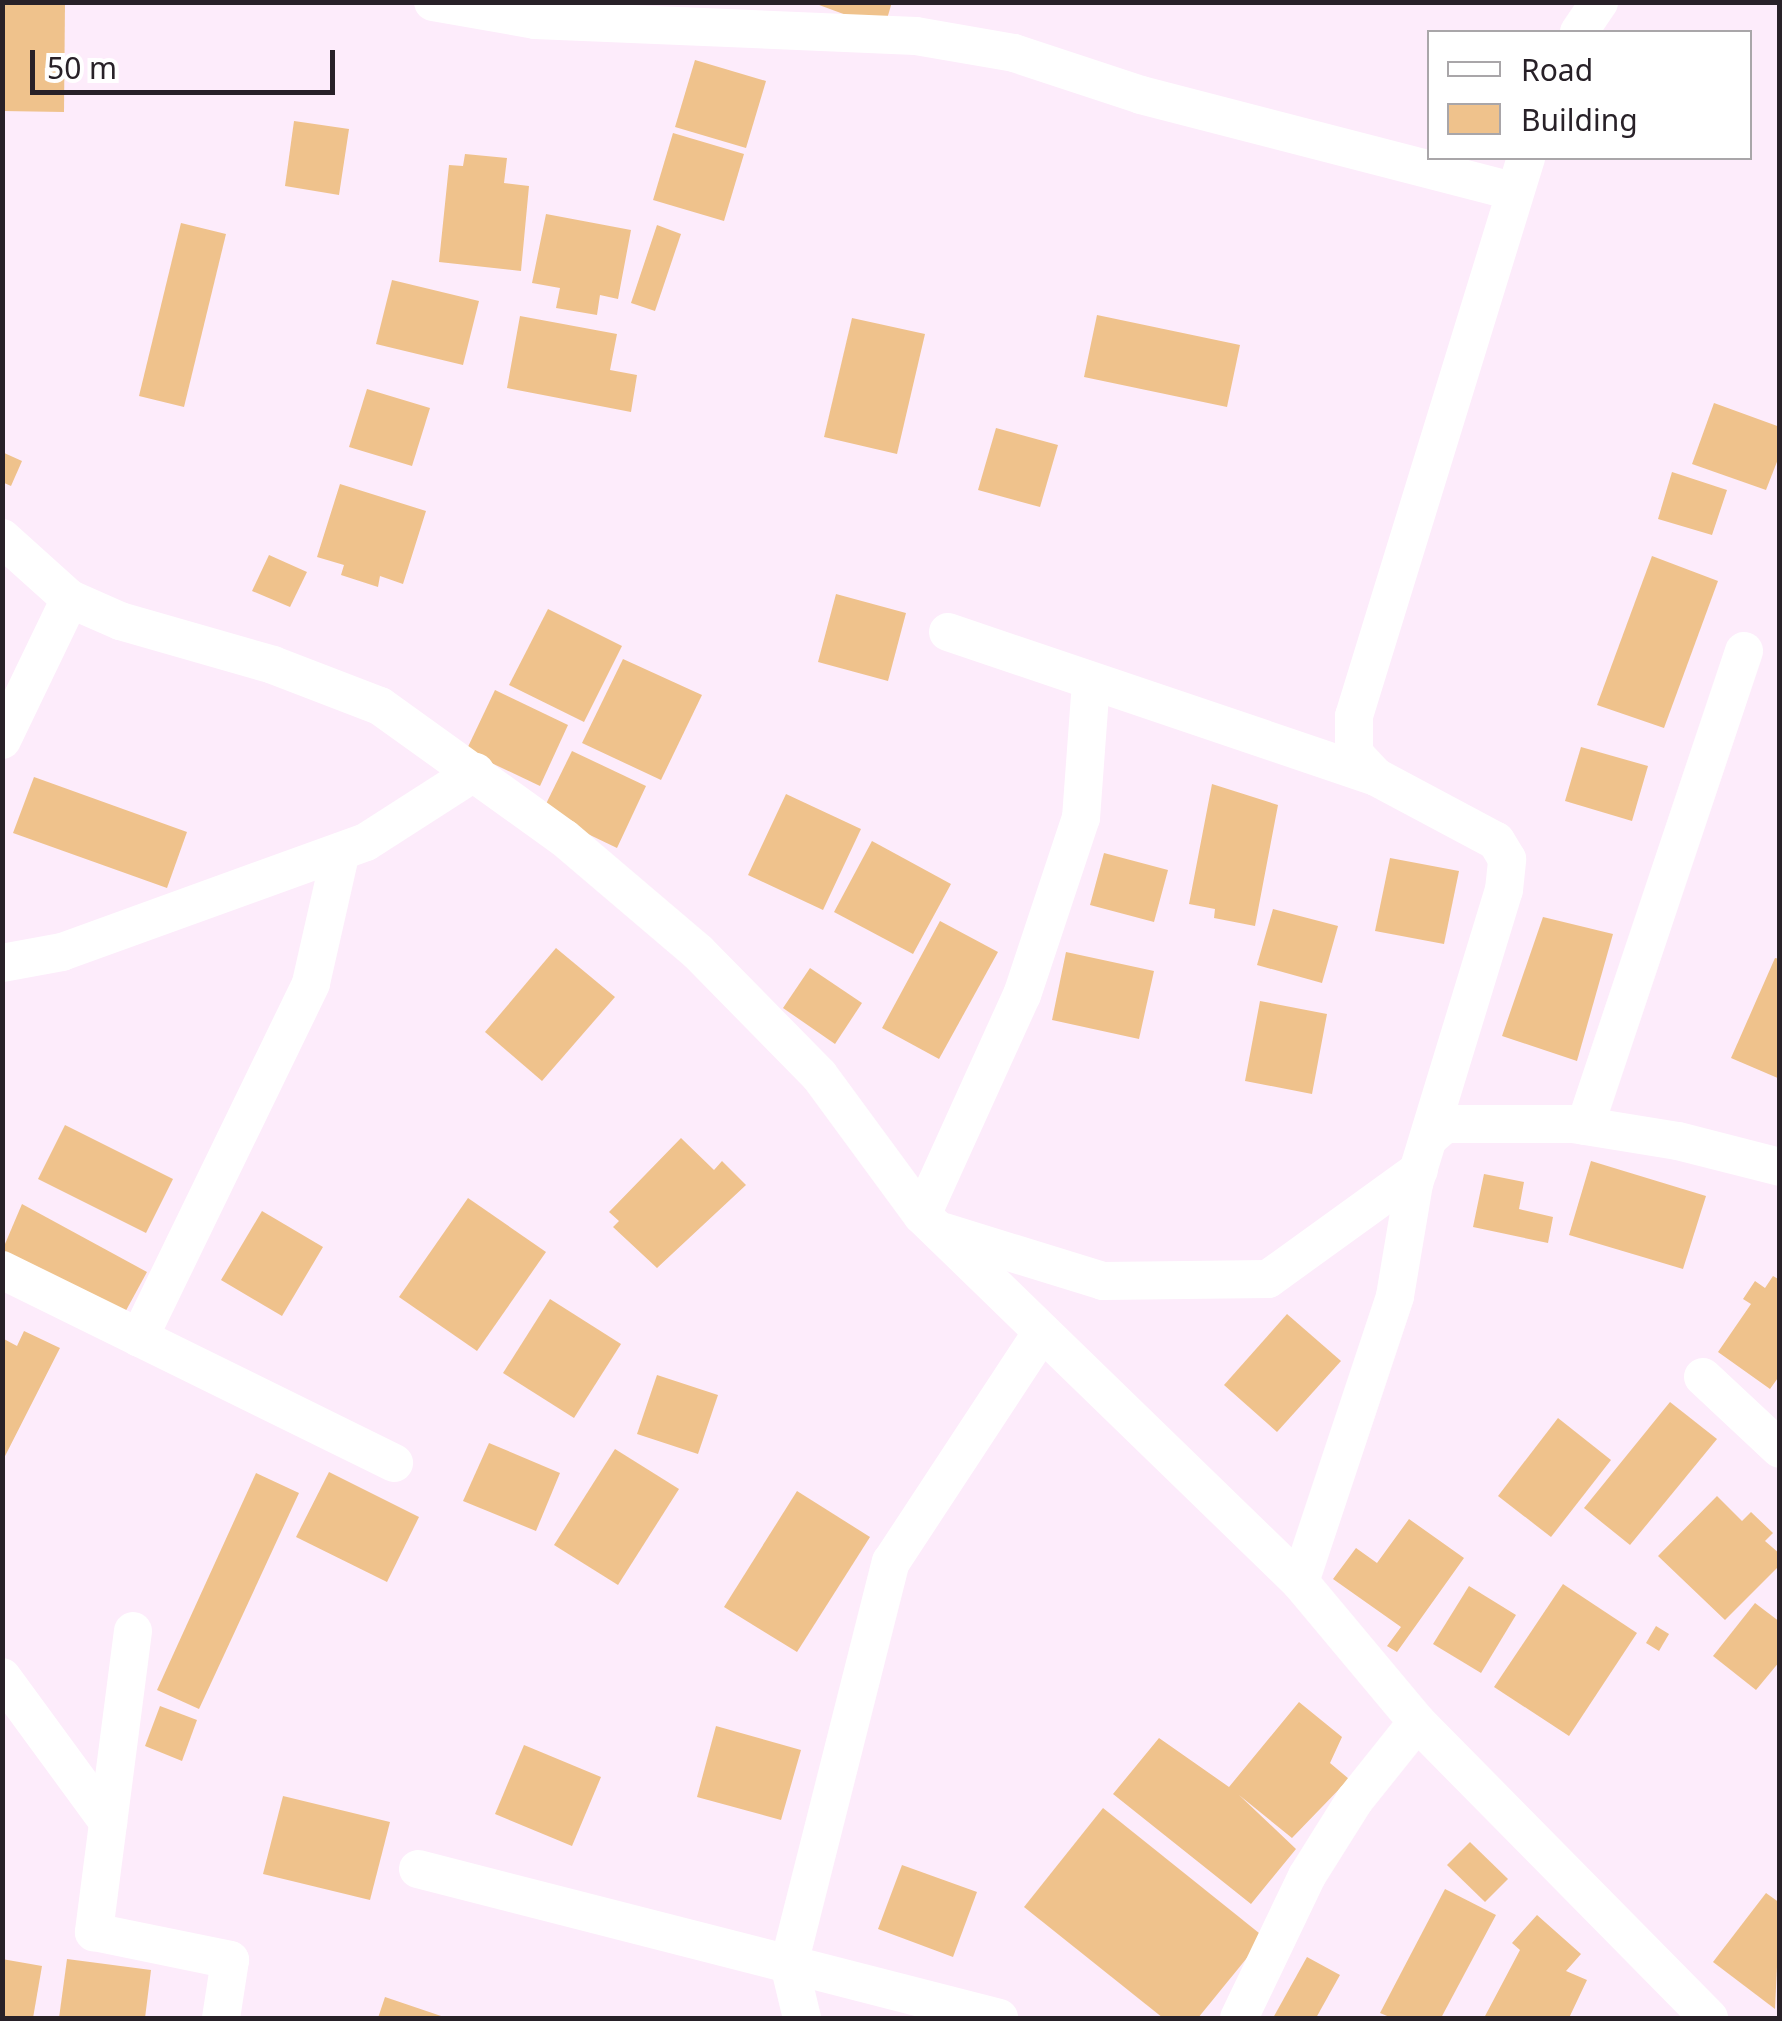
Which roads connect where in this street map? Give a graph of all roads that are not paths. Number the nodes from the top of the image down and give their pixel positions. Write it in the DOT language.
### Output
graph roads {
  1 [pos="434,2"];
  2 [pos="1599,2"];
  3 [pos="761,14"];
  4 [pos="1580,30"];
  5 [pos="1427,155"];
  6 [pos="1450,160"];
  7 [pos="1521,175"];
  8 [pos="2,538"];
  9 [pos="70,599"];
  10 [pos="948,632"];
  11 [pos="1744,651"];
  12 [pos="1090,683"];
  13 [pos="2,740"];
  14 [pos="475,772"];
  15 [pos="1376,777"];
  16 [pos="341,852"];
  17 [pos="2,963"];
  18 [pos="1585,1126"];
  19 [pos="1424,1154"];
  20 [pos="1780,1167"];
  21 [pos="930,1222"];
  22 [pos="2,1270"];
  23 [pos="1042,1332"];
  24 [pos="139,1338"];
  25 [pos="1702,1377"];
  26 [pos="1780,1449"];
  27 [pos="394,1463"];
  28 [pos="1300,1582"];
  29 [pos="132,1632"];
  30 [pos="2,1677"];
  31 [pos="1417,1722"];
  32 [pos="108,1822"];
  33 [pos="418,1869"];
  34 [pos="789,1964"];
  35 [pos="221,2018"];
  36 [pos="802,2018"];
  37 [pos="999,2018"];
  38 [pos="1239,2018"];
  39 [pos="1709,2018"];
  1 -- 3 [label="street"];
  2 -- 4 [label="street"];
  3 -- 5 [label="street"];
  6 -- 7 [label="street"];
  7 -- 15 [label="street"];
  8 -- 9 [label="street"];
  9 -- 13 [label="street"];
  9 -- 14 [label="street"];
  10 -- 12 [label="street"];
  11 -- 18 [label="street"];
  12 -- 15 [label="street"];
  12 -- 21 [label="street"];
  14 -- 16 [label="street"];
  14 -- 21 [label="street"];
  15 -- 19 [label="street"];
  16 -- 17 [label="street"];
  16 -- 24 [label="street"];
  18 -- 19 [label="street"];
  18 -- 20 [label="street"];
  19 -- 21 [label="street"];
  19 -- 28 [label="street"];
  21 -- 23 [label="street"];
  22 -- 24 [label="street"];
  23 -- 28 [label="street"];
  23 -- 34 [label="street"];
  24 -- 27 [label="street"];
  25 -- 26 [label="street"];
  28 -- 31 [label="street"];
  29 -- 32 [label="street"];
  30 -- 32 [label="street"];
  31 -- 38 [label="street"];
  31 -- 39 [label="street"];
  32 -- 35 [label="street"];
  33 -- 34 [label="street"];
  34 -- 36 [label="street"];
  34 -- 37 [label="street"];
}
